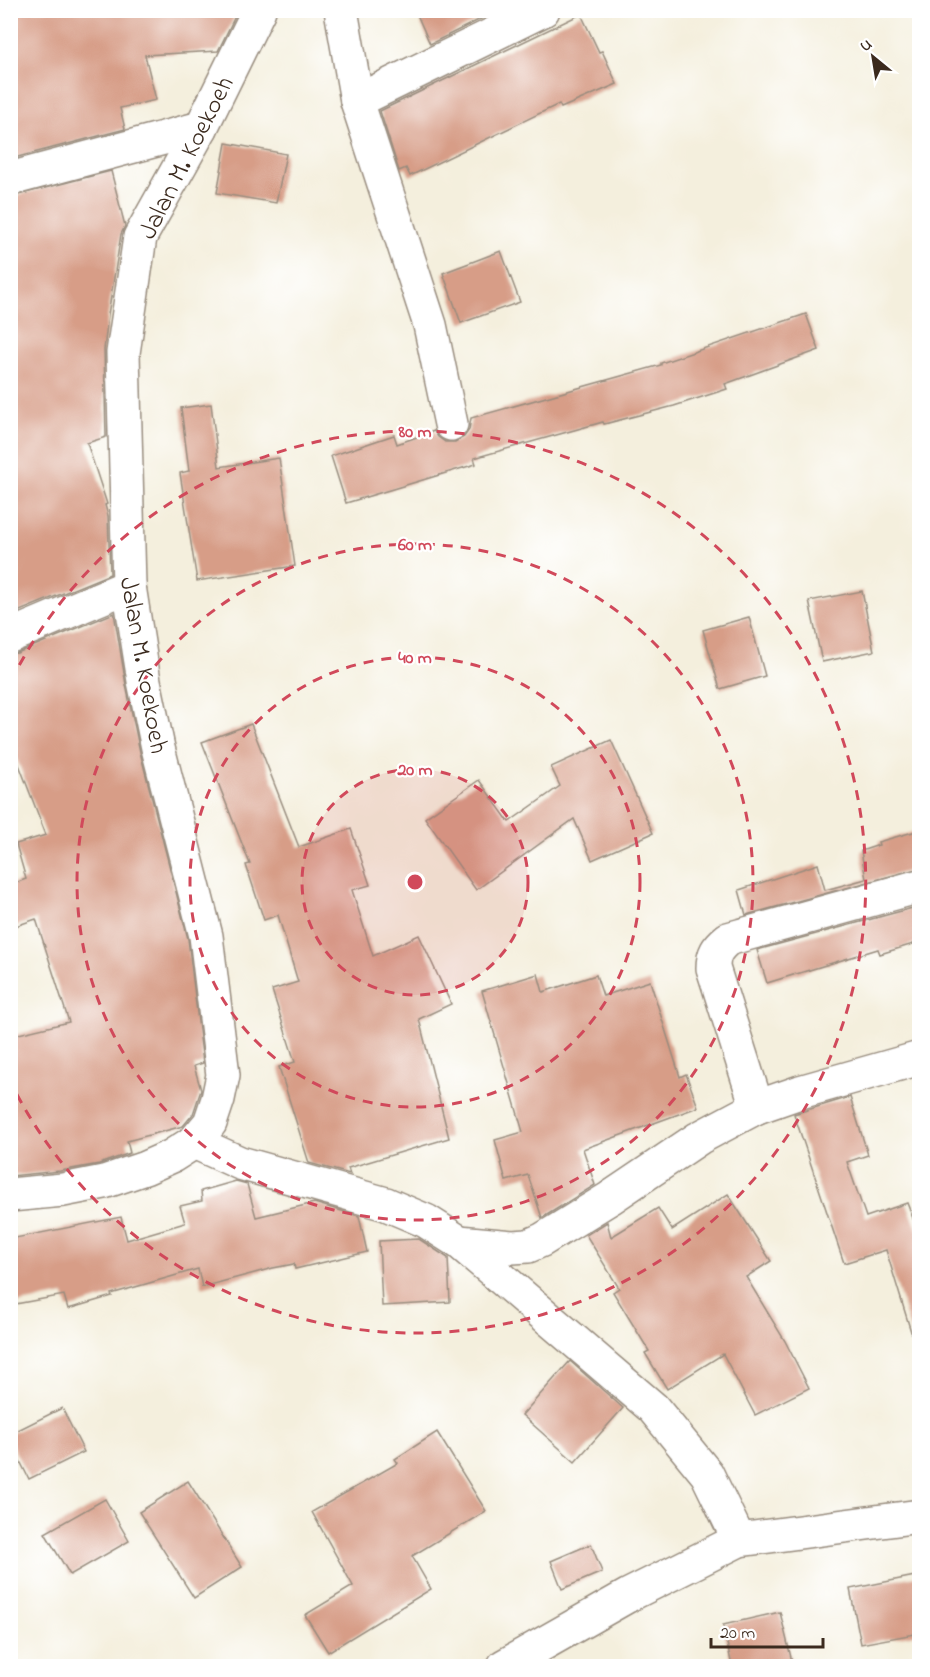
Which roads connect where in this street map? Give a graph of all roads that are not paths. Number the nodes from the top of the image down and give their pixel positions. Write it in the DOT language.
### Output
graph roads {
  1 [pos="259,10"];
  2 [pos="341,10"];
  3 [pos="543,10"];
  4 [pos="357,101"];
  5 [pos="201,128"];
  6 [pos="10,179"];
  7 [pos="451,424"];
  8 [pos="129,586"];
  9 [pos="10,636"];
  10 [pos="920,886"];
  11 [pos="920,1058"];
  12 [pos="757,1107"];
  13 [pos="194,1142"];
  14 [pos="10,1195"];
  15 [pos="459,1242"];
  16 [pos="920,1516"];
  17 [pos="739,1540"];
  18 [pos="504,1666"];
  1 -- 5 [label="street, Jalan M. Koekoeh"];
  2 -- 4 [label="street"];
  3 -- 4 [label="street"];
  4 -- 7 [label="street"];
  5 -- 6 [label="street"];
  5 -- 8 [label="street, Jalan M. Koekoeh"];
  8 -- 9 [label="street"];
  8 -- 13 [label="street, Jalan M. Koekoeh"];
  10 -- 12 [label="street"];
  11 -- 12 [label="street"];
  12 -- 15 [label="street"];
  13 -- 14 [label="street, Jalan M. Koekoeh"];
  13 -- 15 [label="street"];
  15 -- 17 [label="street"];
  16 -- 17 [label="street"];
  17 -- 18 [label="street"];
}
